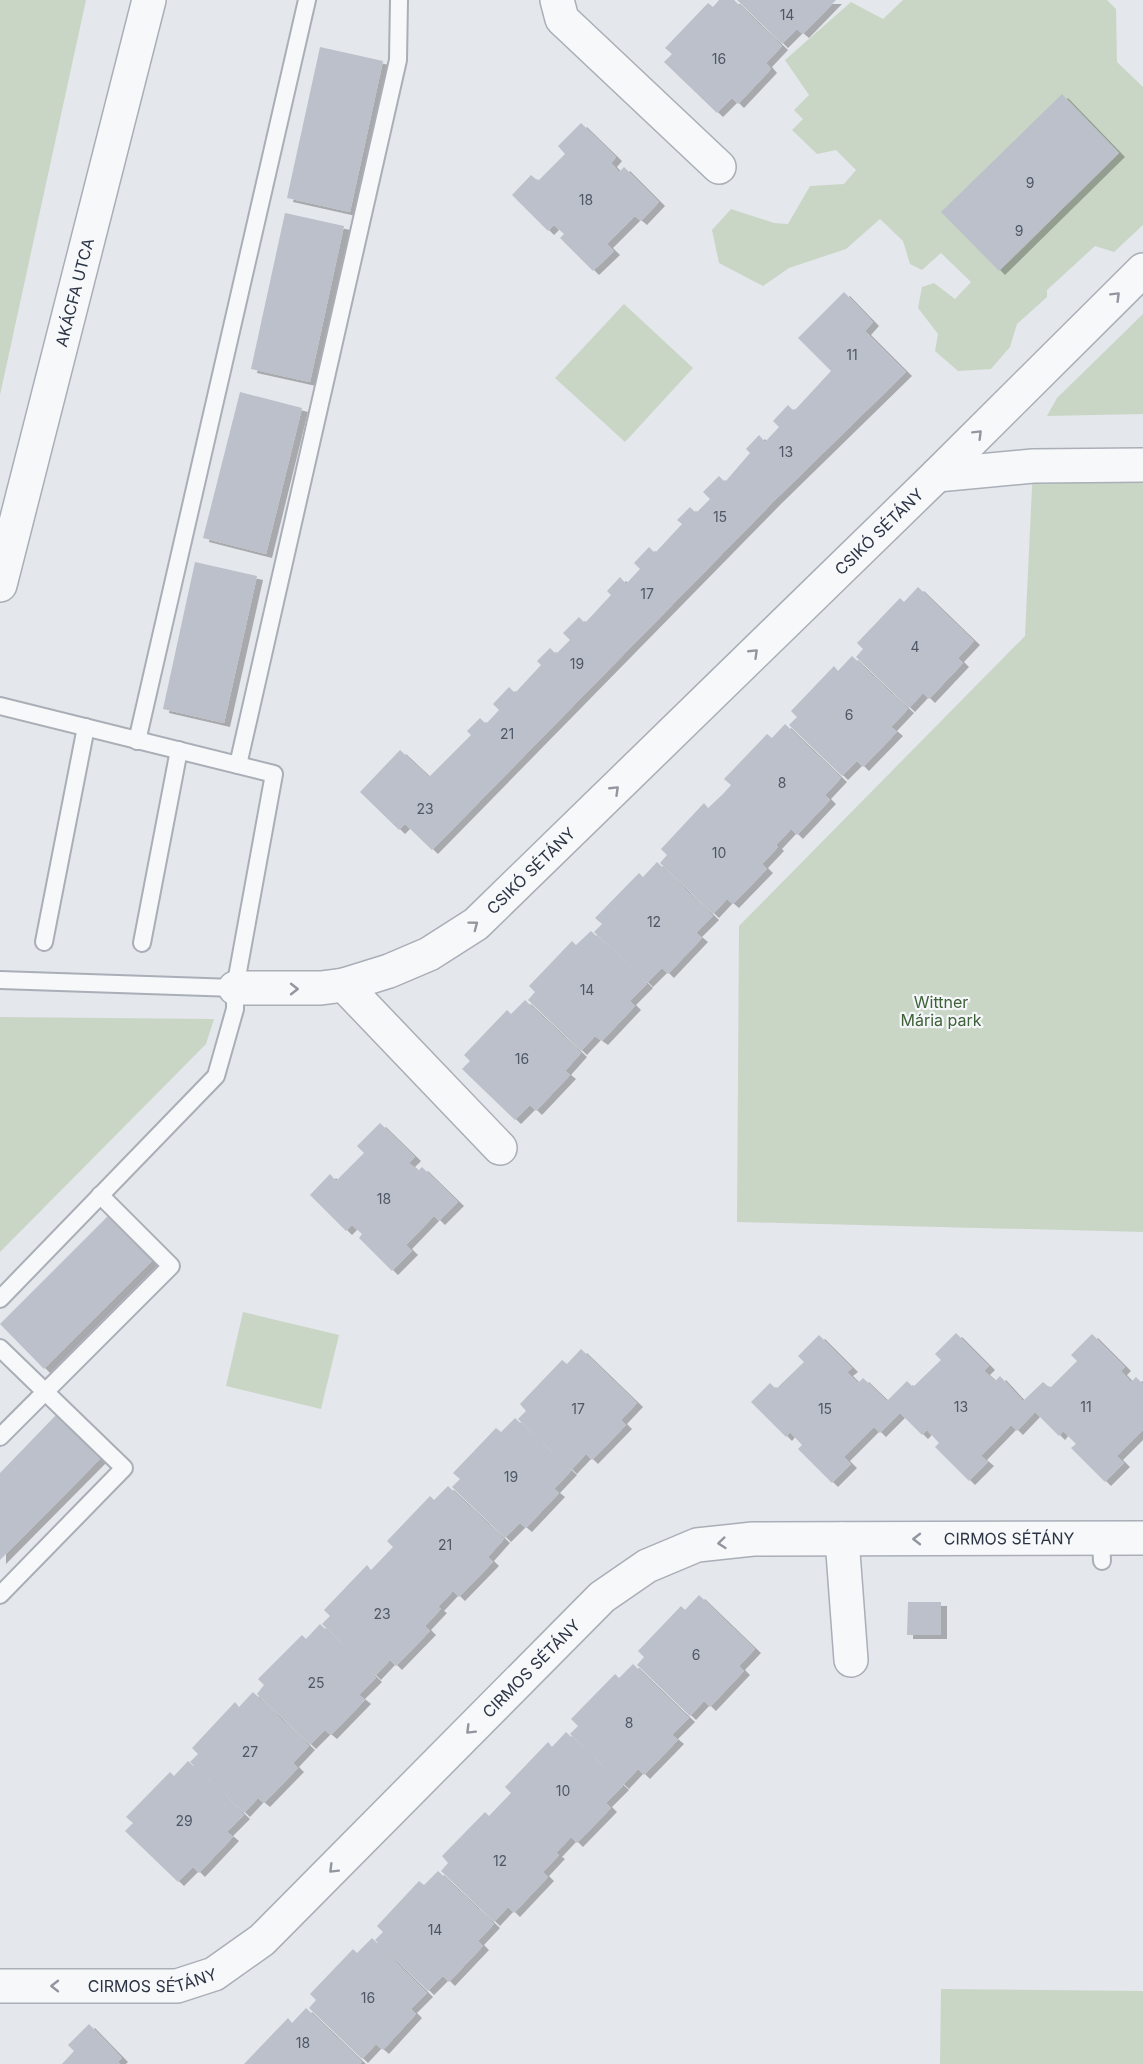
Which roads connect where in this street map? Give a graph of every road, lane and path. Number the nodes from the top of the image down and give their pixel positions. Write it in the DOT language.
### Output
graph roads {
  1 [pos="149,0"];
  2 [pos="308,0"];
  3 [pos="399,0"];
  4 [pos="557,0"];
  5 [pos="719,167"];
  6 [pos="1143,270"];
  7 [pos="1143,465"];
  8 [pos="937,476"];
  9 [pos="0,585"];
  10 [pos="0,706"];
  11 [pos="86,727"];
  12 [pos="137,741"];
  13 [pos="179,750"];
  14 [pos="238,765"];
  15 [pos="44,942"];
  16 [pos="142,943"];
  17 [pos="0,980"];
  18 [pos="344,985"];
  19 [pos="236,988"];
  20 [pos="500,1148"];
  21 [pos="100,1196"];
  22 [pos="0,1299"];
  23 [pos="0,1348"];
  24 [pos="45,1392"];
  25 [pos="0,1437"];
  26 [pos="1143,1538"];
  27 [pos="842,1539"];
  28 [pos="0,1595"];
  29 [pos="851,1660"];
  30 [pos="0,1986"];
  1 -- 9 [label="street, AKÁCFA UTCA"];
  2 -- 12 [label="lane"];
  3 -- 14 [label="lane"];
  4 -- 5 [label="street"];
  8 -- 6 [label="street, CSIKÓ SÉTÁNY, one-way"];
  7 -- 8 [label="street, CSIKÓ SÉTÁNY"];
  18 -- 8 [label="street, CSIKÓ SÉTÁNY, one-way"];
  10 -- 11 [label="lane"];
  11 -- 12 [label="lane"];
  11 -- 15 [label="lane"];
  12 -- 13 [label="lane"];
  13 -- 14 [label="lane"];
  13 -- 16 [label="lane"];
  14 -- 19 [label="lane"];
  17 -- 19 [label="lane, CSIKÓ SÉTÁNY"];
  19 -- 18 [label="street, CSIKÓ SÉTÁNY, one-way"];
  18 -- 20 [label="street"];
  19 -- 21 [label="lane"];
  21 -- 22 [label="lane"];
  21 -- 24 [label="lane"];
  23 -- 24 [label="lane"];
  24 -- 25 [label="lane"];
  24 -- 28 [label="lane"];
  26 -- 27 [label="street, CIRMOS SÉTÁNY, one-way"];
  27 -- 29 [label="street"];
  27 -- 30 [label="street, CIRMOS SÉTÁNY, one-way"];
}
